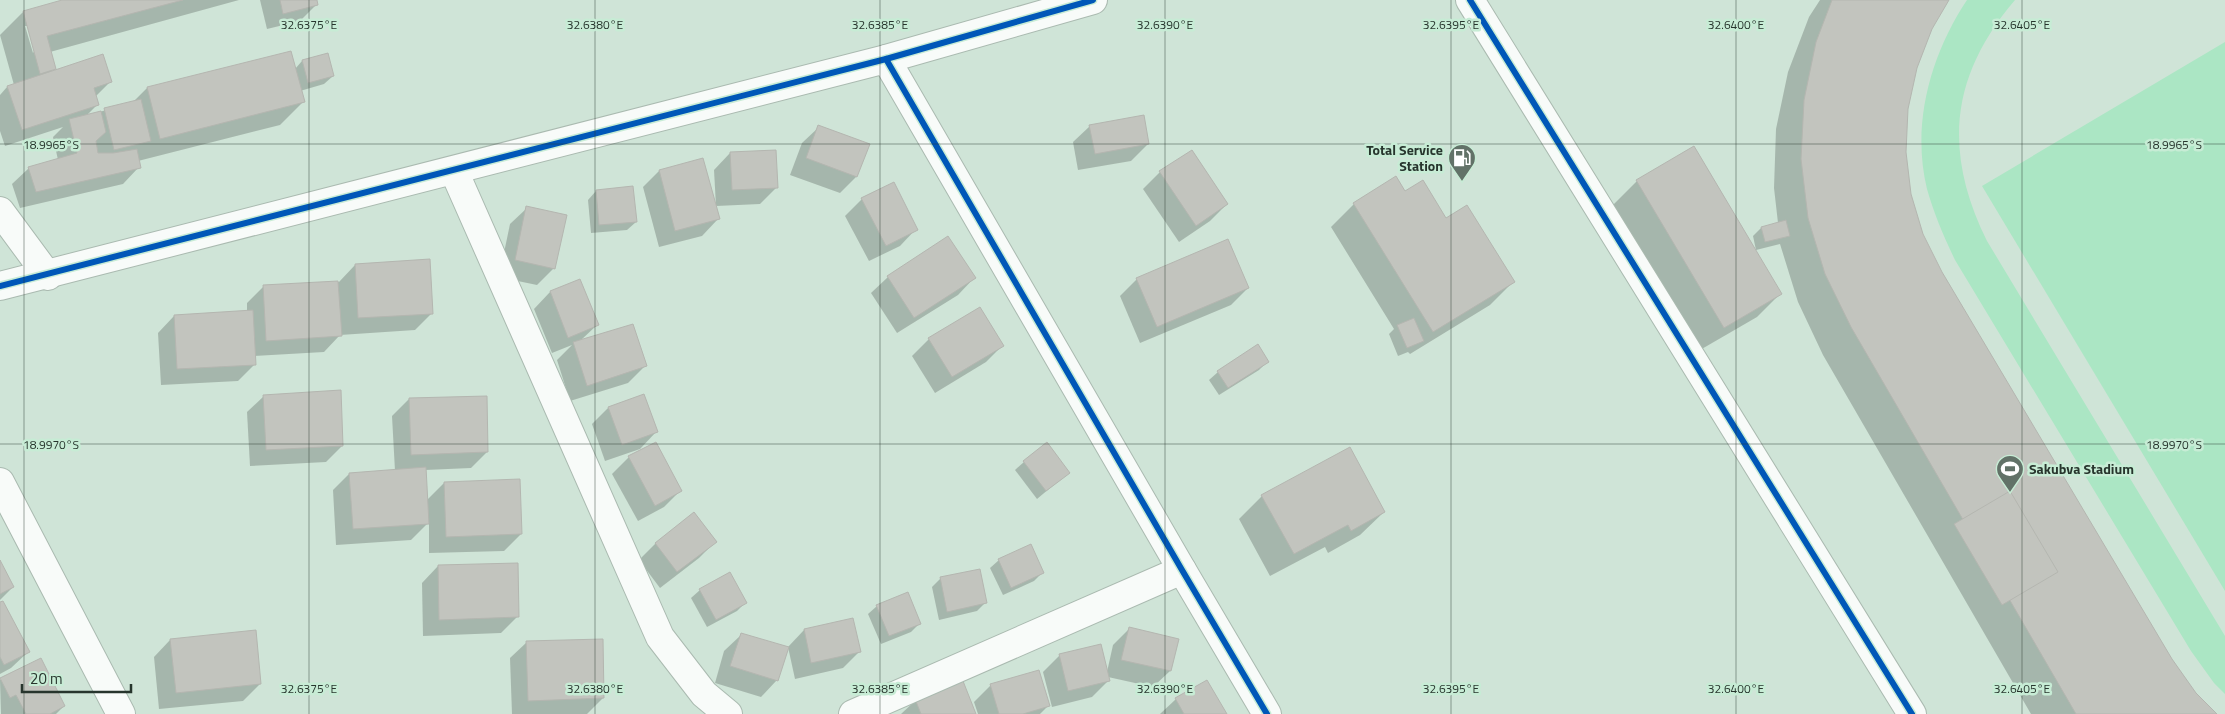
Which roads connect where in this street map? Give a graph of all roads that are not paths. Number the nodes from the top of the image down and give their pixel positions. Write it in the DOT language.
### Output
graph roads {
  1 [pos="1093,0"];
  2 [pos="1470,0"];
  3 [pos="886,58"];
  4 [pos="454,171"];
  5 [pos="0,210"];
  6 [pos="48,276"];
  7 [pos="0,286"];
  8 [pos="0,482"];
  9 [pos="1182,570"];
  10 [pos="121,714"];
  11 [pos="728,714"];
  12 [pos="853,714"];
  13 [pos="1268,714"];
  14 [pos="1912,714"];
  1 -- 3 [label="street"];
  2 -- 14 [label="street"];
  3 -- 4 [label="street"];
  3 -- 9 [label="street"];
  4 -- 6 [label="street"];
  4 -- 11 [label="street"];
  5 -- 6 [label="street"];
  6 -- 7 [label="street"];
  8 -- 10 [label="street"];
  9 -- 12 [label="street"];
  9 -- 13 [label="street"];
}
